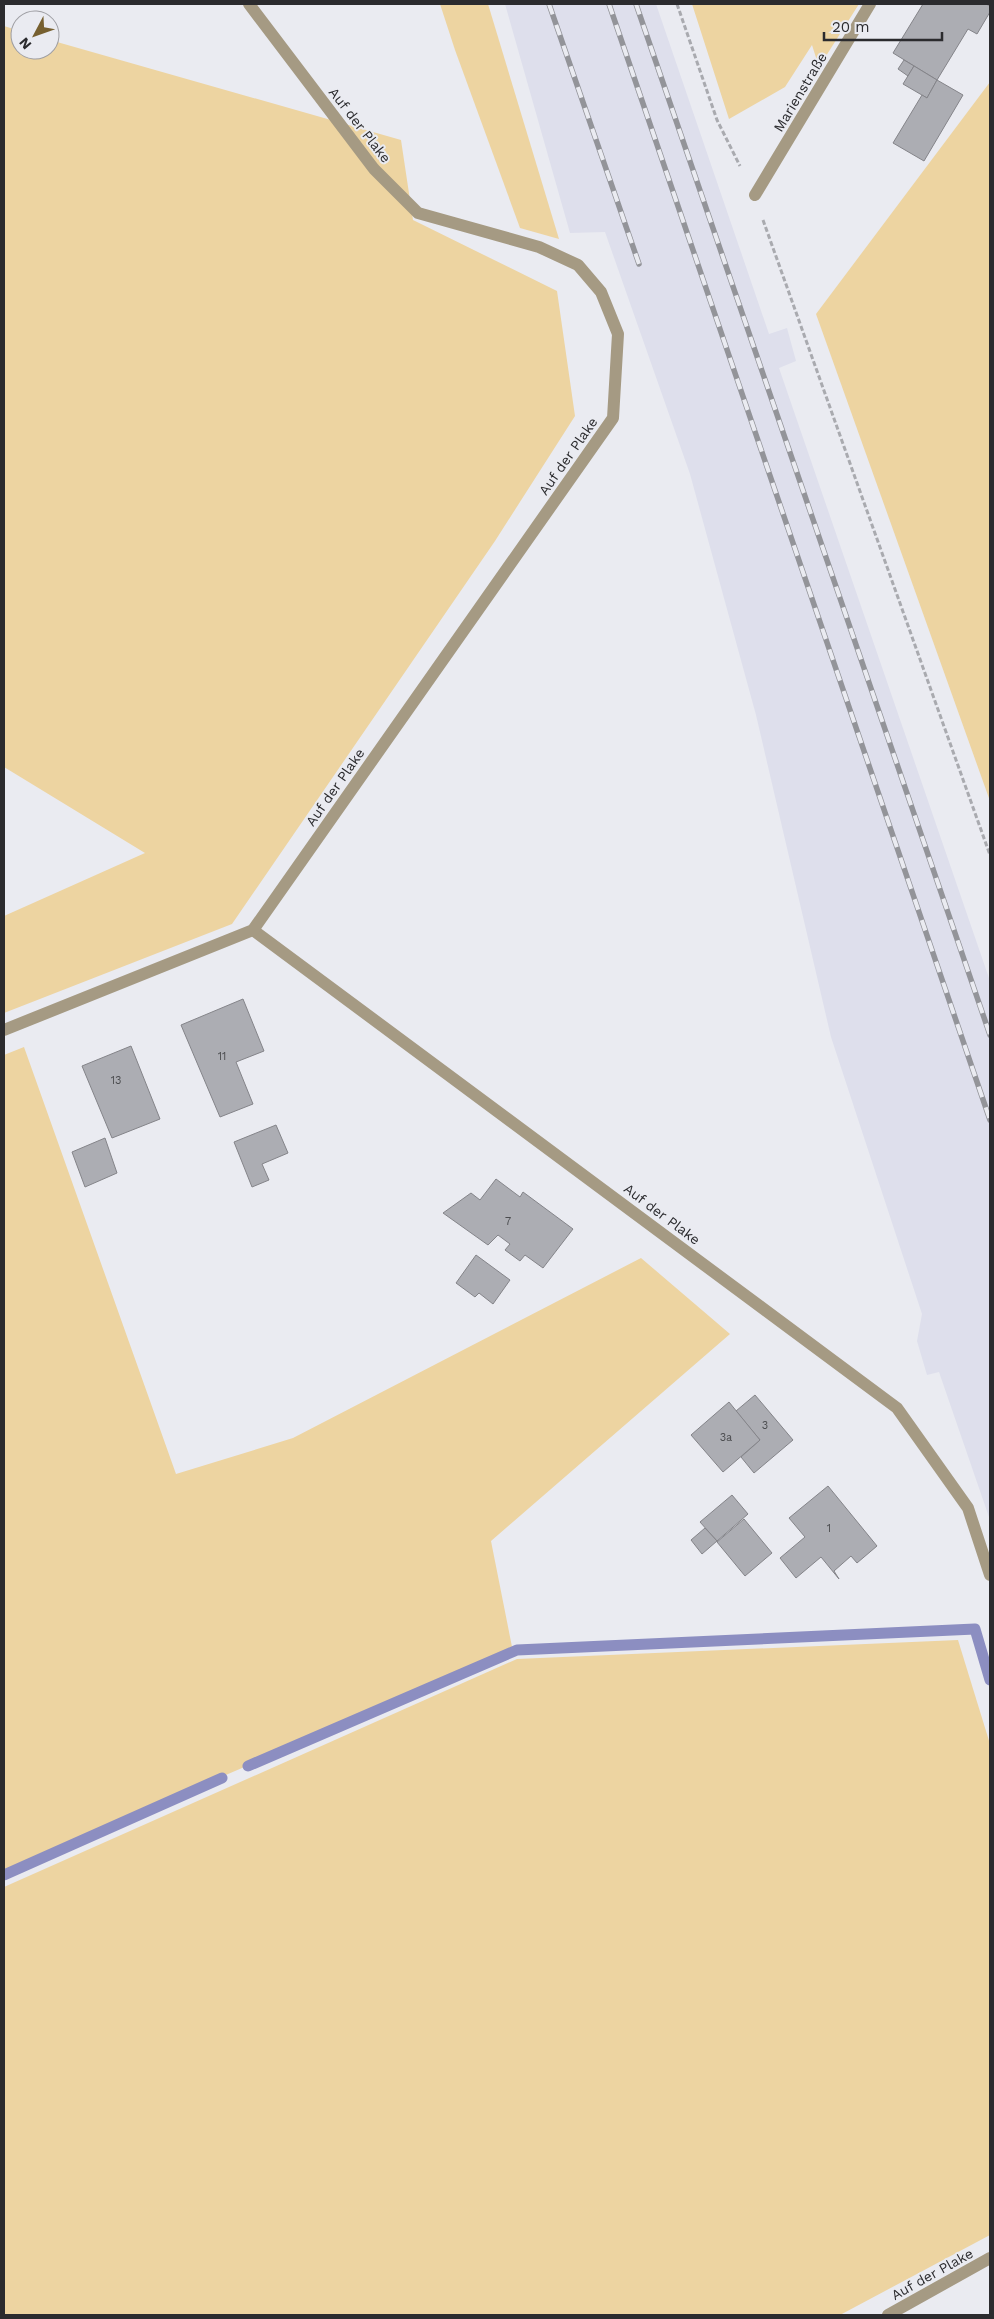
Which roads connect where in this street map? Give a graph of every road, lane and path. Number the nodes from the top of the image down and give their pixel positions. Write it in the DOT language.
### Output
graph roads {
  1 [pos="249,4"];
  2 [pos="677,4"];
  3 [pos="870,4"];
  4 [pos="755,195"];
  5 [pos="990,855"];
  6 [pos="253,930"];
  7 [pos="4,1030"];
  8 [pos="990,1575"];
  9 [pos="990,2258"];
  10 [pos="888,2315"];
  1 -- 6 [label="street, Auf der Plake"];
  2 -- 4 [label="path"];
  3 -- 4 [label="street, Marienstraße"];
  4 -- 5 [label="path"];
  6 -- 7 [label="street"];
  6 -- 8 [label="street, Auf der Plake"];
  9 -- 10 [label="street, Auf der Plake"];
}
